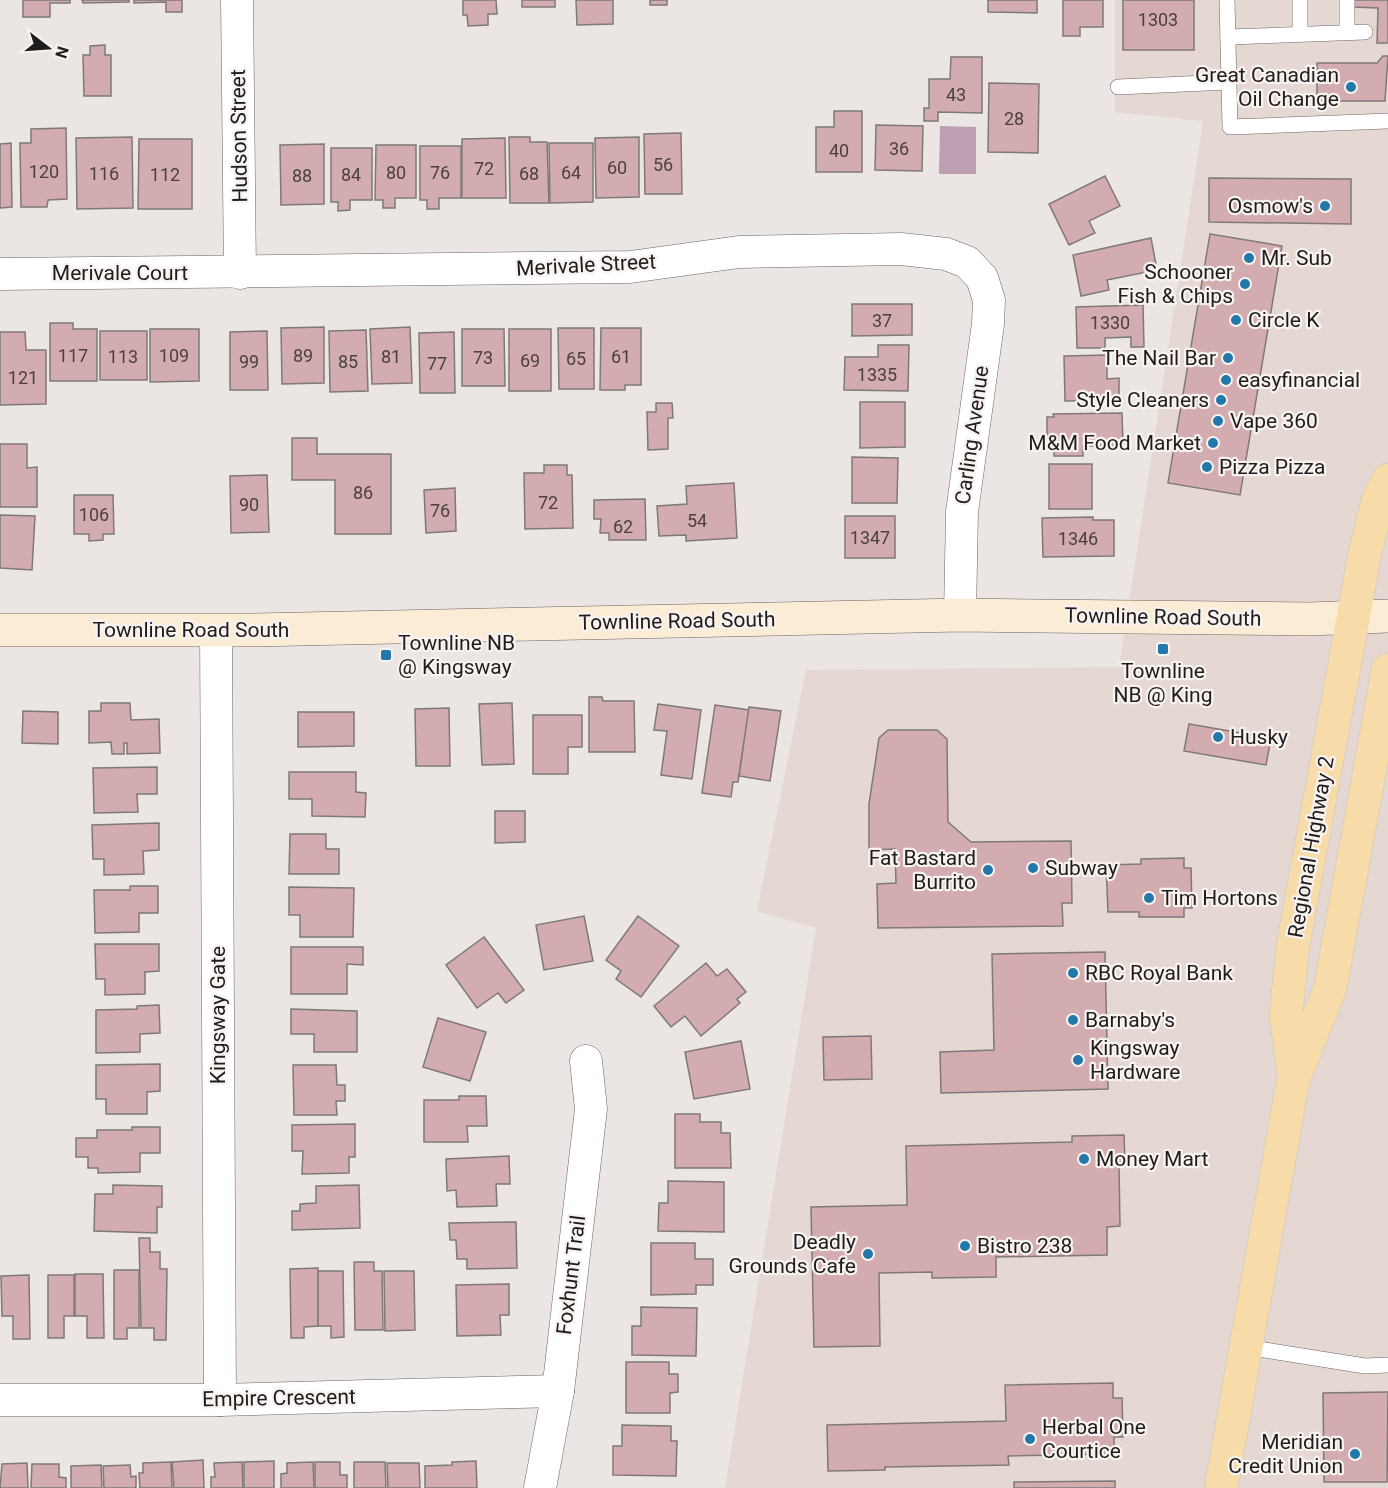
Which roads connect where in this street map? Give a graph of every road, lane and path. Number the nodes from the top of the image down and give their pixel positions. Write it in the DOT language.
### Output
graph roads {
  1 [pos="237,0"];
  2 [pos="1227,0"];
  3 [pos="1300,0"];
  4 [pos="1347,0"];
  5 [pos="1347,32"];
  6 [pos="1365,32"];
  7 [pos="1300,34"];
  8 [pos="1228,37"];
  9 [pos="1229,82"];
  10 [pos="1118,87"];
  11 [pos="1388,121"];
  12 [pos="967,262"];
  13 [pos="240,273"];
  14 [pos="0,274"];
  15 [pos="1388,480"];
  16 [pos="960,615"];
  17 [pos="1388,616"];
  18 [pos="1353,617"];
  19 [pos="0,630"];
  20 [pos="216,630"];
  21 [pos="1388,670"];
  22 [pos="586,1061"];
  23 [pos="1294,1078"];
  24 [pos="1246,1347"];
  25 [pos="1388,1365"];
  26 [pos="558,1391"];
  27 [pos="0,1400"];
  28 [pos="220,1400"];
  29 [pos="540,1488"];
  30 [pos="1221,1488"];
  1 -- 13 [label="street, Hudson Street"];
  2 -- 8 [label="lane"];
  3 -- 7 [label="lane"];
  4 -- 5 [label="lane"];
  5 -- 6 [label="lane"];
  5 -- 7 [label="lane"];
  7 -- 8 [label="lane"];
  8 -- 9 [label="lane"];
  9 -- 10 [label="lane"];
  9 -- 11 [label="lane"];
  12 -- 13 [label="street, Merivale Street"];
  12 -- 16 [label="street, Carling Avenue"];
  13 -- 14 [label="street, Merivale Court"];
  15 -- 18 [label="main road, Regional Highway 2"];
  16 -- 18 [label="main road, Townline Road South"];
  16 -- 20 [label="main road, Townline Road South"];
  17 -- 18 [label="main road, Townline Road South"];
  18 -- 23 [label="main road, Regional Highway 2"];
  19 -- 20 [label="main road, Townline Road South"];
  20 -- 28 [label="street, Kingsway Gate"];
  21 -- 23 [label="main road, Regional Highway 2"];
  22 -- 26 [label="street, Foxhunt Trail"];
  23 -- 24 [label="main road, Regional Highway 2"];
  24 -- 25 [label="lane"];
  24 -- 30 [label="main road, Regional Highway 2"];
  26 -- 28 [label="street, Empire Crescent"];
  26 -- 29 [label="street, Foxhunt Trail"];
  27 -- 28 [label="street, Empire Crescent"];
}
